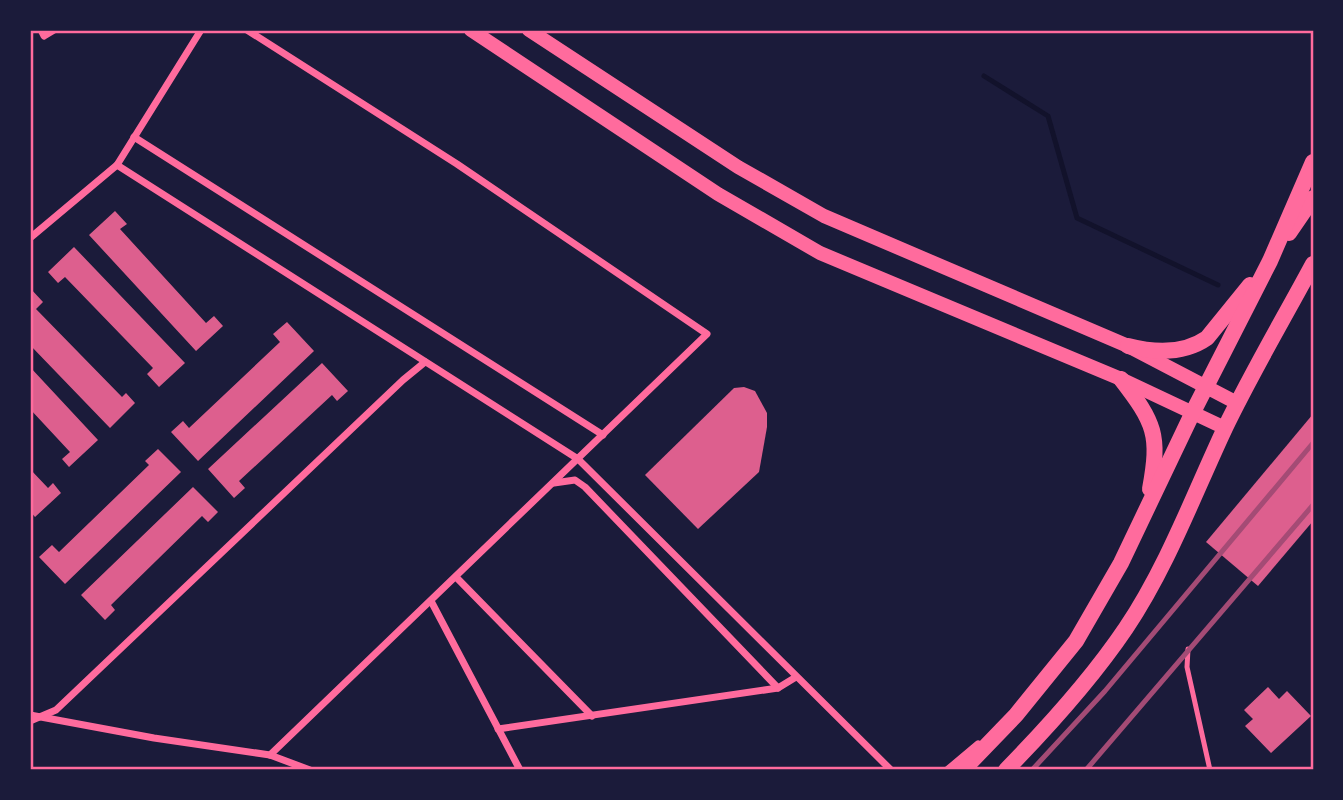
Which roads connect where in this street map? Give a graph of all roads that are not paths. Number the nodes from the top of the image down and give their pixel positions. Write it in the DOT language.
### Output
graph roads {
  1 [pos="41,30"];
  2 [pos="54,30"];
  3 [pos="201,30"];
  4 [pos="247,30"];
  5 [pos="471,30"];
  6 [pos="529,30"];
  7 [pos="134,137"];
  8 [pos="1313,162"];
  9 [pos="117,165"];
  10 [pos="1313,198"];
  11 [pos="30,237"];
  12 [pos="1270,261"];
  13 [pos="1313,264"];
  14 [pos="1128,346"];
  15 [pos="425,362"];
  16 [pos="1121,379"];
  17 [pos="1205,386"];
  18 [pos="1237,403"];
  19 [pos="1193,412"];
  20 [pos="1225,428"];
  21 [pos="603,435"];
  22 [pos="578,459"];
  23 [pos="554,483"];
  24 [pos="1147,509"];
  25 [pos="456,577"];
  26 [pos="431,601"];
  27 [pos="1188,649"];
  28 [pos="1050,673"];
  29 [pos="796,677"];
  30 [pos="778,688"];
  31 [pos="34,716"];
  32 [pos="592,716"];
  33 [pos="30,722"];
  34 [pos="498,729"];
  35 [pos="270,755"];
  36 [pos="887,769"];
  37 [pos="310,770"];
  38 [pos="520,770"];
  39 [pos="947,770"];
  40 [pos="963,770"];
  41 [pos="1006,770"];
  42 [pos="1210,770"];
  1 -- 2 [label="street"];
  3 -- 7 [label="street"];
  4 -- 21 [label="street"];
  5 -- 16 [label="main road"];
  6 -- 14 [label="main road"];
  7 -- 9 [label="street"];
  7 -- 21 [label="street"];
  8 -- 12 [label="main road"];
  9 -- 11 [label="street"];
  9 -- 15 [label="street"];
  10 -- 12 [label="main road"];
  12 -- 14 [label="main road"];
  12 -- 17 [label="main road"];
  13 -- 18 [label="main road"];
  14 -- 17 [label="main road"];
  15 -- 22 [label="street"];
  15 -- 31 [label="street"];
  16 -- 19 [label="main road"];
  16 -- 24 [label="main road"];
  17 -- 18 [label="main road"];
  17 -- 19 [label="main road"];
  18 -- 20 [label="main road"];
  19 -- 20 [label="main road"];
  19 -- 24 [label="main road"];
  20 -- 41 [label="main road"];
  21 -- 22 [label="street"];
  22 -- 23 [label="street"];
  22 -- 29 [label="street"];
  23 -- 25 [label="street"];
  23 -- 30 [label="street"];
  24 -- 28 [label="main road"];
  25 -- 26 [label="street"];
  25 -- 32 [label="street"];
  26 -- 34 [label="street"];
  26 -- 35 [label="street"];
  27 -- 42 [label="lane"];
  28 -- 39 [label="street"];
  28 -- 40 [label="main road"];
  29 -- 30 [label="street"];
  29 -- 36 [label="street"];
  30 -- 32 [label="street"];
  31 -- 33 [label="street"];
  31 -- 35 [label="street"];
  32 -- 34 [label="street"];
  34 -- 38 [label="street"];
  35 -- 37 [label="street"];
}
